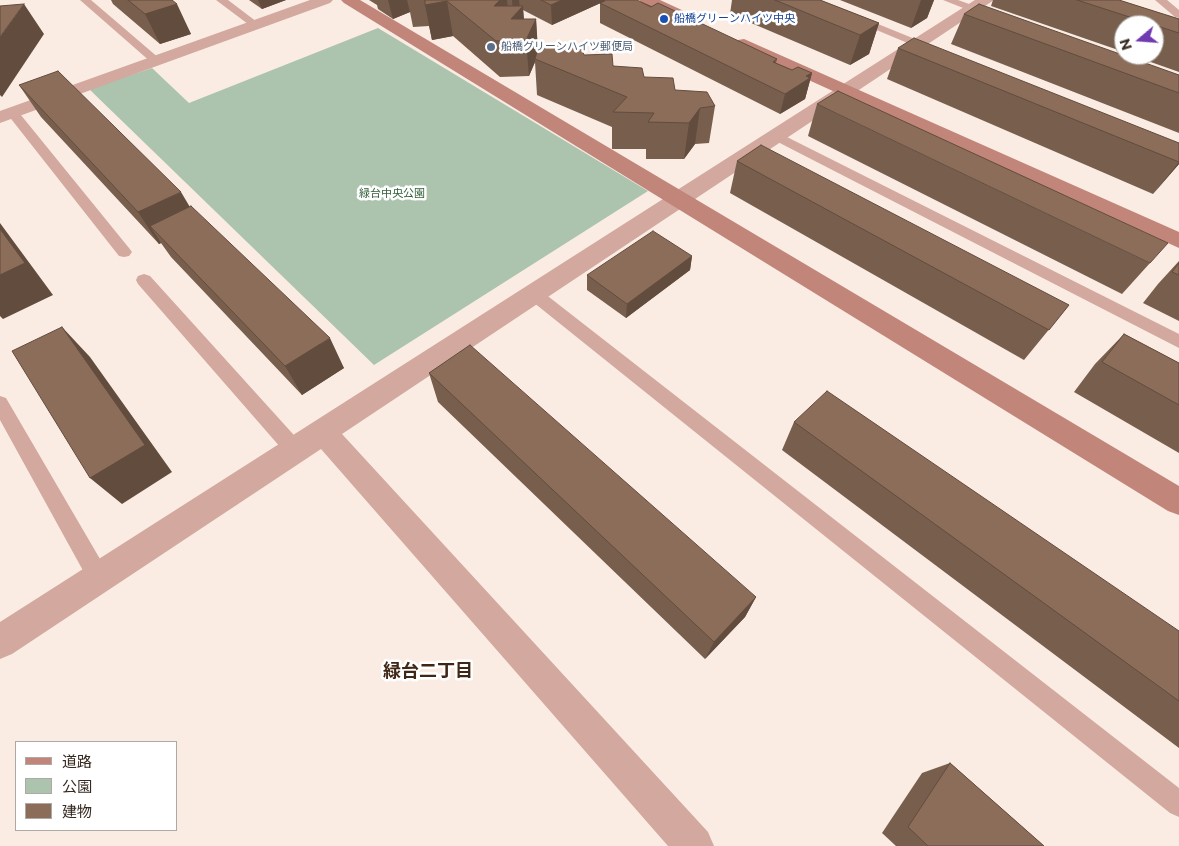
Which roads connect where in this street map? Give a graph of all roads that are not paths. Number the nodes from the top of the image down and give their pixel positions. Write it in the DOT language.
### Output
graph roads {
  1 [pos="85,0"];
  2 [pos="221,0"];
  3 [pos="325,0"];
  4 [pos="348,0"];
  5 [pos="647,0"];
  6 [pos="810,0"];
  7 [pos="948,0"];
  8 [pos="1160,0"];
  9 [pos="979,4"];
  10 [pos="1179,15"];
  11 [pos="1001,19"];
  12 [pos="256,24"];
  13 [pos="704,26"];
  14 [pos="731,38"];
  15 [pos="918,44"];
  16 [pos="946,55"];
  17 [pos="156,60"];
  18 [pos="847,90"];
  19 [pos="6,115"];
  20 [pos="777,136"];
  21 [pos="679,200"];
  22 [pos="1179,241"];
  23 [pos="124,252"];
  24 [pos="144,280"];
  25 [pos="534,294"];
  26 [pos="1179,342"];
  27 [pos="0,403"];
  28 [pos="323,432"];
  29 [pos="295,450"];
  30 [pos="1179,502"];
  31 [pos="99,578"];
  32 [pos="0,642"];
  33 [pos="1179,804"];
  34 [pos="694,846"];
  1 -- 17 [label="lane"];
  2 -- 12 [label="lane"];
  3 -- 12 [label="street"];
  4 -- 21 [label="street"];
  5 -- 13 [label="street"];
  6 -- 15 [label="lane"];
  7 -- 9 [label="lane"];
  8 -- 10 [label="lane"];
  9 -- 11 [label="lane"];
  9 -- 15 [label="street"];
  12 -- 17 [label="street"];
  14 -- 18 [label="street"];
  15 -- 16 [label="lane"];
  15 -- 18 [label="street"];
  17 -- 19 [label="street"];
  18 -- 20 [label="street"];
  18 -- 22 [label="street"];
  19 -- 23 [label="lane"];
  20 -- 21 [label="street"];
  20 -- 26 [label="lane"];
  21 -- 25 [label="street"];
  21 -- 30 [label="street"];
  24 -- 29 [label="lane"];
  25 -- 28 [label="street"];
  25 -- 33 [label="lane"];
  27 -- 31 [label="lane"];
  28 -- 29 [label="street"];
  28 -- 34 [label="street"];
  29 -- 31 [label="street"];
  31 -- 32 [label="street"];
}
